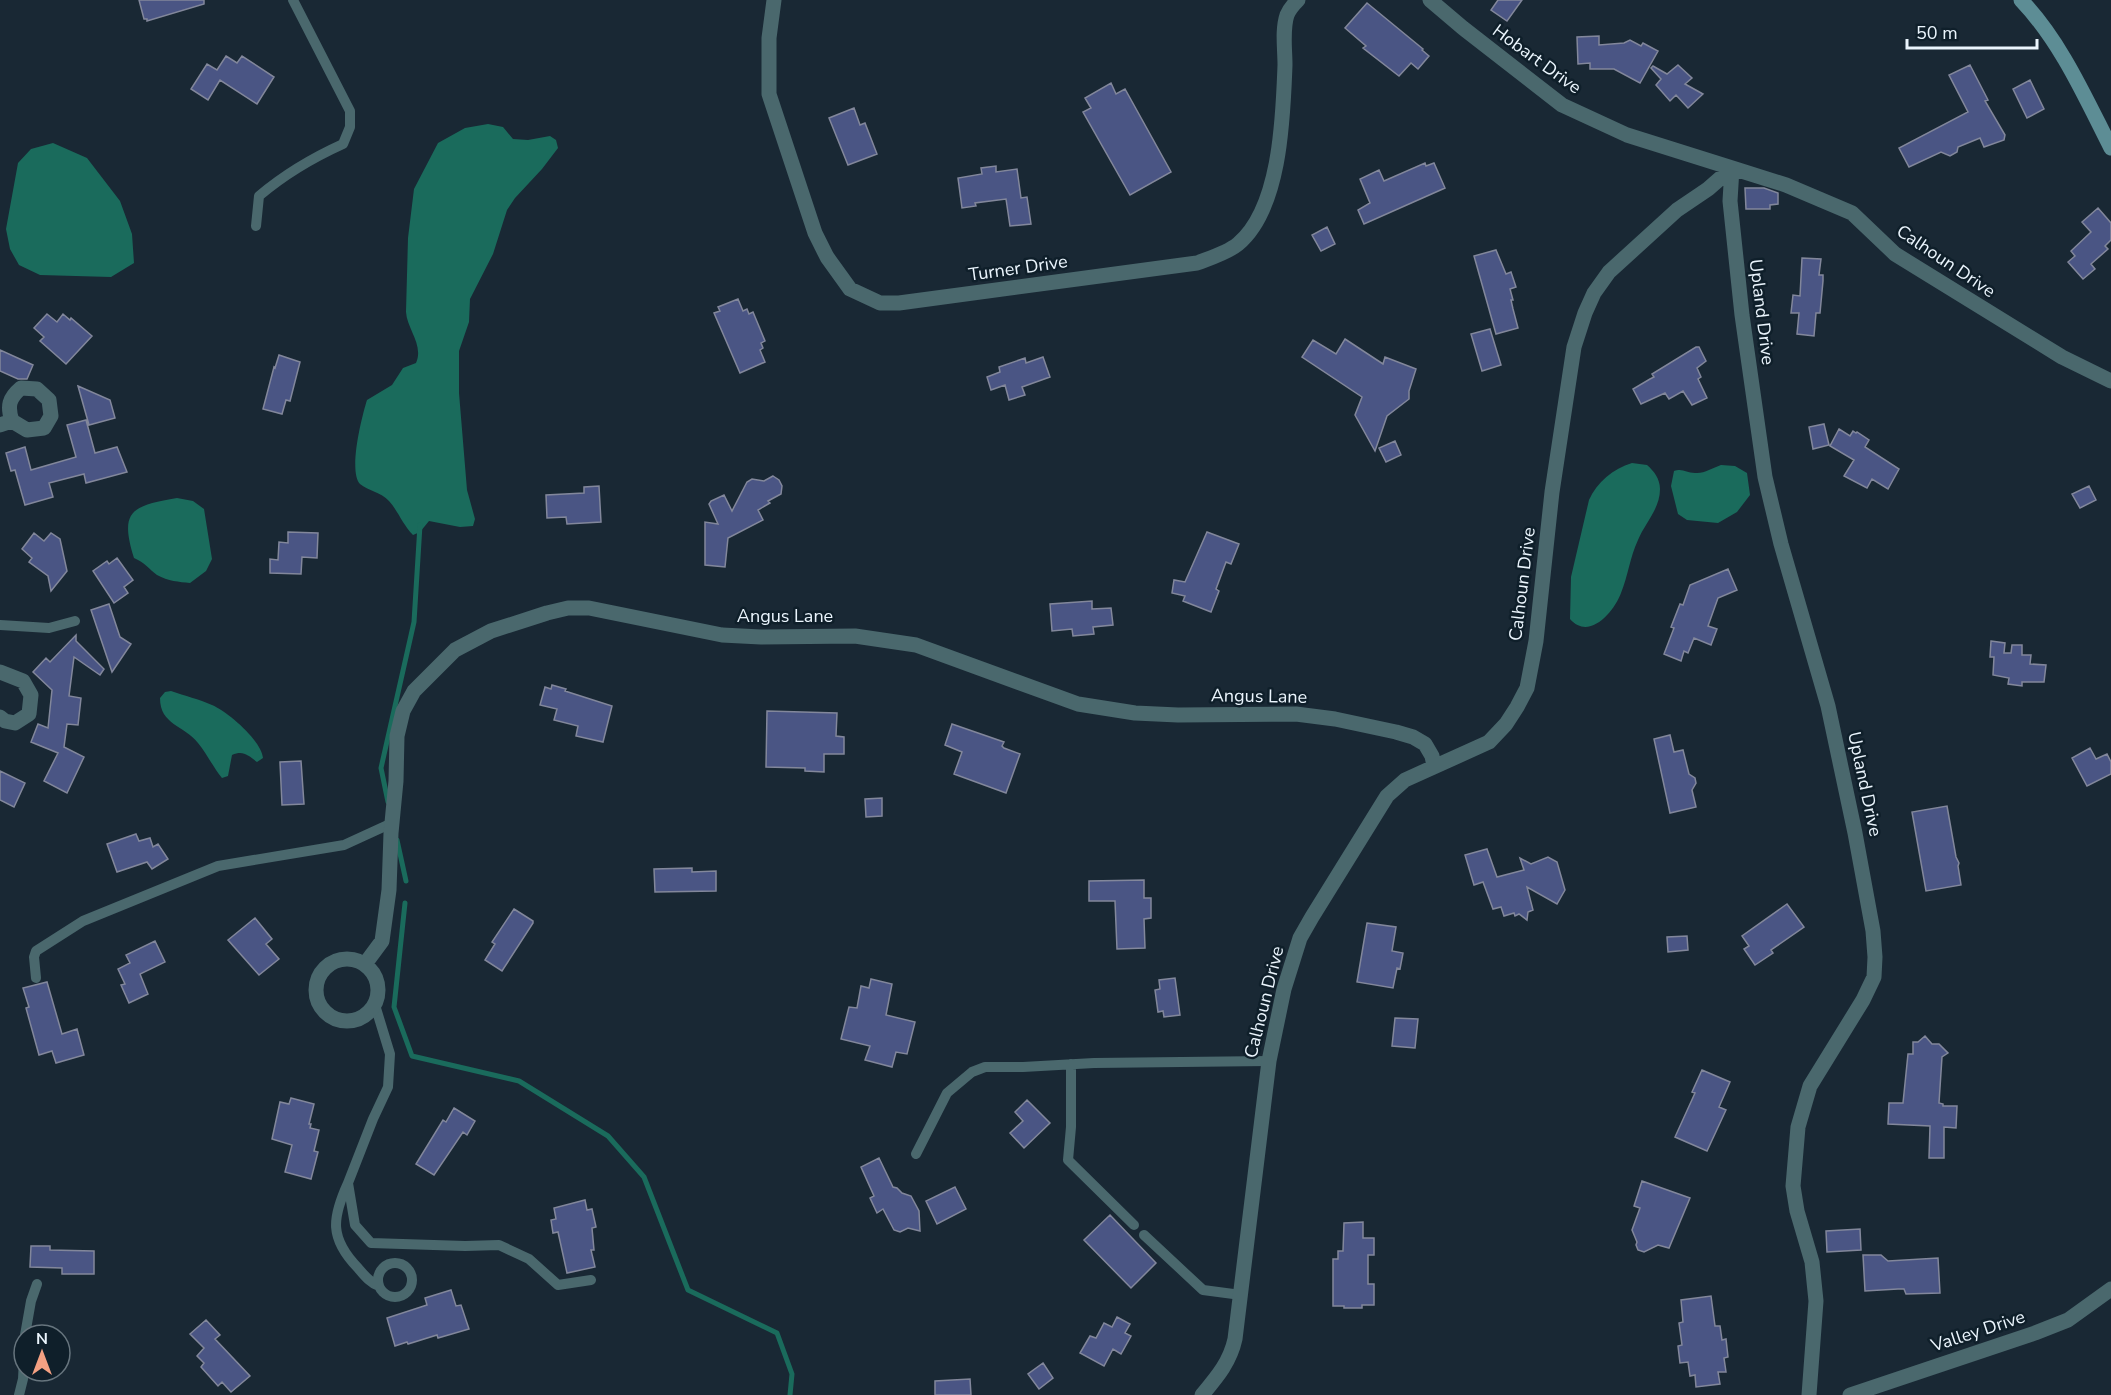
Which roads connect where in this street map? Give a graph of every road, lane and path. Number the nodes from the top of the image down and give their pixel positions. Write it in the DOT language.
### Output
graph roads {
  1 [pos="293,0"];
  2 [pos="774,0"];
  3 [pos="1298,0"];
  4 [pos="1430,0"];
  5 [pos="2021,0"];
  6 [pos="2111,148"];
  7 [pos="1732,168"];
  8 [pos="256,226"];
  9 [pos="2111,381"];
  10 [pos="75,621"];
  11 [pos="0,625"];
  12 [pos="0,672"];
  13 [pos="0,717"];
  14 [pos="1434,766"];
  15 [pos="392,823"];
  16 [pos="365,964"];
  17 [pos="36,978"];
  18 [pos="375,1005"];
  19 [pos="1269,1061"];
  20 [pos="1071,1064"];
  21 [pos="916,1154"];
  22 [pos="348,1183"];
  23 [pos="1134,1225"];
  24 [pos="1144,1235"];
  25 [pos="591,1280"];
  26 [pos="37,1284"];
  27 [pos="379,1286"];
  28 [pos="2111,1289"];
  29 [pos="1241,1295"];
  30 [pos="27,1323"];
  31 [pos="1202,1395"];
  32 [pos="1809,1395"];
  33 [pos="1850,1395"];
  1 -- 8 [label="lane"];
  2 -- 3 [label="street, Turner Drive"];
  4 -- 7 [label="street, Hobart Drive"];
  5 -- 6 [label="main road"];
  7 -- 9 [label="street, Calhoun Drive"];
  7 -- 14 [label="street, Calhoun Drive"];
  7 -- 32 [label="street, Upland Drive"];
  10 -- 11 [label="lane"];
  12 -- 13 [label="street"];
  14 -- 15 [label="street, Angus Lane"];
  14 -- 19 [label="street, Calhoun Drive"];
  15 -- 16 [label="street, Angus Lane"];
  15 -- 17 [label="lane"];
  16 -- 18 [label="street"];
  16 -- 18 [label="street"];
  18 -- 22 [label="lane"];
  19 -- 20 [label="lane"];
  19 -- 29 [label="street, Calhoun Drive"];
  20 -- 21 [label="lane"];
  20 -- 23 [label="lane"];
  22 -- 25 [label="lane"];
  22 -- 27 [label="lane"];
  24 -- 29 [label="lane"];
  26 -- 30 [label="lane"];
  28 -- 33 [label="street, Valley Drive"];
  29 -- 31 [label="street, Calhoun Drive"];
}
